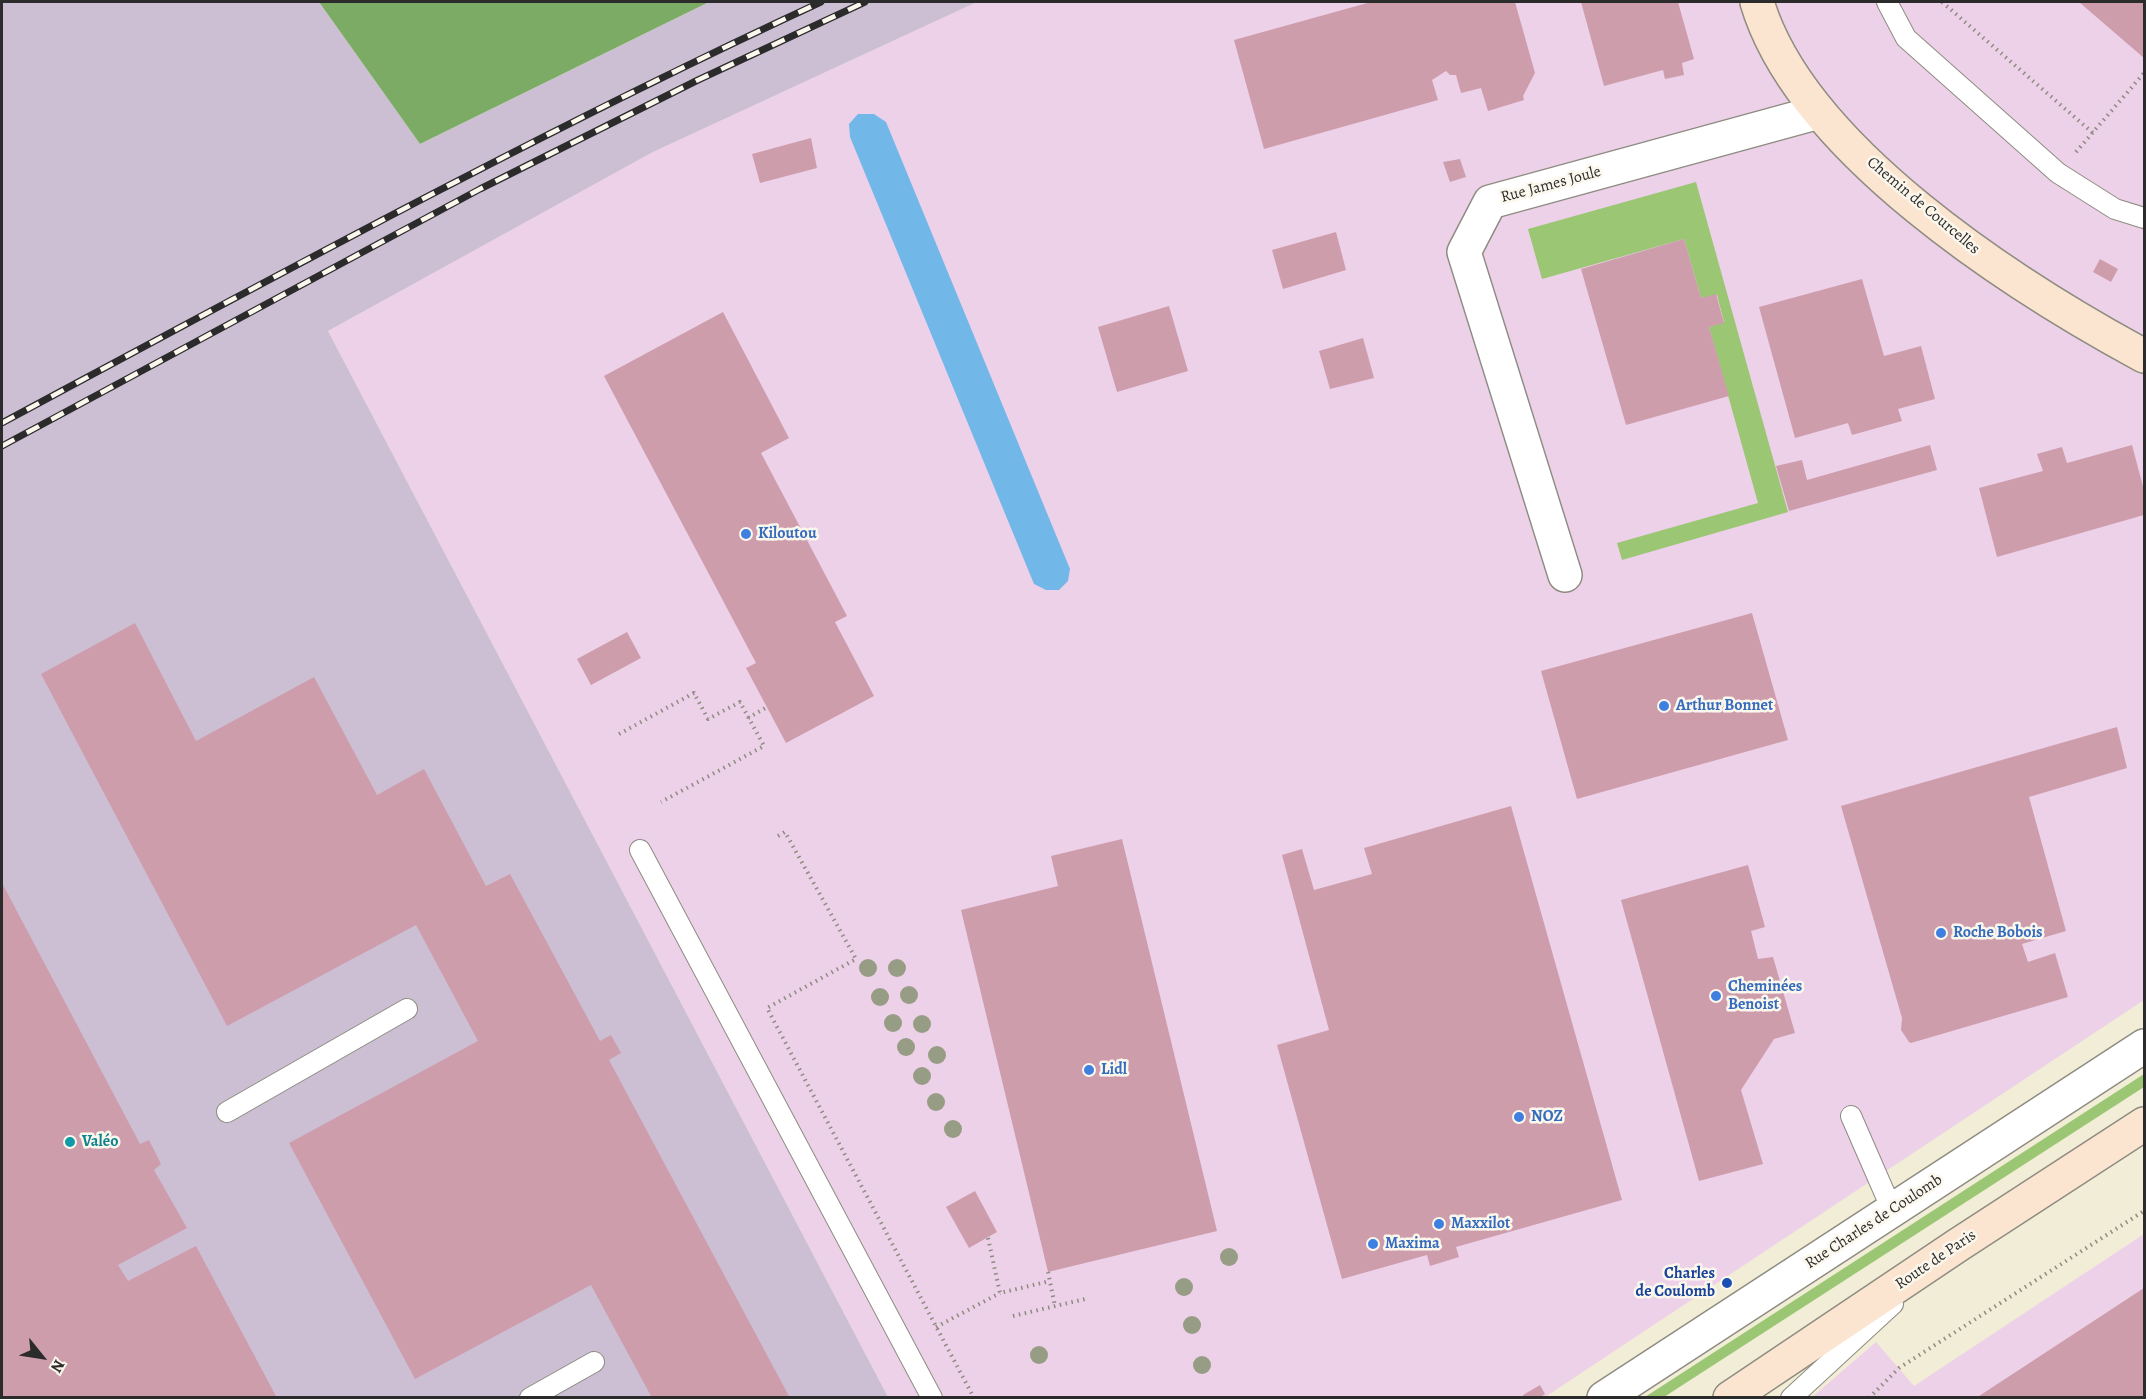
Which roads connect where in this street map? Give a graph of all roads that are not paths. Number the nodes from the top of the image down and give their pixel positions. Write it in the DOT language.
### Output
graph roads {
  1 [pos="1887,2"];
  2 [pos="1761,4"];
  3 [pos="1819,112"];
  4 [pos="2145,218"];
  5 [pos="2145,356"];
  6 [pos="1565,575"];
  7 [pos="640,850"];
  8 [pos="407,1009"];
  9 [pos="2145,1046"];
  10 [pos="227,1112"];
  11 [pos="1851,1116"];
  12 [pos="2145,1124"];
  13 [pos="1892,1210"];
  14 [pos="1958,1245"];
  15 [pos="594,1362"];
  16 [pos="530,1398"];
  17 [pos="932,1398"];
  18 [pos="1604,1398"];
  19 [pos="1730,1398"];
  20 [pos="1791,1398"];
  1 -- 4 [label="lane"];
  2 -- 3 [label="street, Chemin de Courcelles"];
  3 -- 5 [label="street, Chemin de Courcelles"];
  3 -- 6 [label="street, Rue James Joule"];
  7 -- 17 [label="lane"];
  8 -- 10 [label="lane"];
  9 -- 13 [label="street, Rue Charles de Coulomb"];
  11 -- 13 [label="lane"];
  12 -- 14 [label="street, Route de Paris"];
  13 -- 18 [label="street, Rue Charles de Coulomb"];
  14 -- 19 [label="street, Route de Paris"];
  14 -- 20 [label="lane"];
  15 -- 16 [label="lane"];
}
